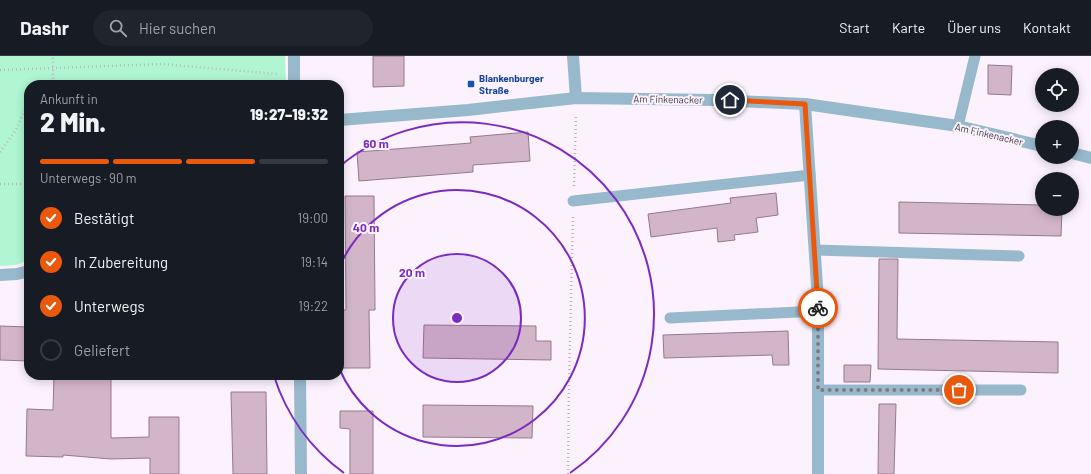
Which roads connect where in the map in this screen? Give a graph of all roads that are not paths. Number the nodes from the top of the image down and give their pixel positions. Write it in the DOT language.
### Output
graph roads {
  1 [pos="294,56"];
  2 [pos="573,56"];
  3 [pos="975,56"];
  4 [pos="294,79"];
  5 [pos="576,98"];
  6 [pos="805,104"];
  7 [pos="344,120"];
  8 [pos="958,126"];
  9 [pos="1035,144"];
  10 [pos="1079,155"];
  11 [pos="1091,158"];
  12 [pos="810,175"];
  13 [pos="573,201"];
  14 [pos="815,250"];
  15 [pos="1019,256"];
  16 [pos="24,272"];
  17 [pos="0,275"];
  18 [pos="818,311"];
  19 [pos="670,318"];
  20 [pos="300,380"];
  21 [pos="818,390"];
  22 [pos="1021,390"];
  23 [pos="301,474"];
  24 [pos="818,474"];
  1 -- 4 [label="street"];
  2 -- 5 [label="street"];
  3 -- 8 [label="lane"];
  5 -- 6 [label="street, Am Finkenacker"];
  5 -- 7 [label="street, Am Finkenacker"];
  6 -- 8 [label="street, Am Finkenacker"];
  6 -- 12 [label="street"];
  8 -- 9 [label="street, Am Finkenacker"];
  10 -- 11 [label="street"];
  12 -- 13 [label="lane"];
  12 -- 14 [label="street"];
  14 -- 15 [label="lane"];
  14 -- 18 [label="street"];
  16 -- 17 [label="street"];
  18 -- 19 [label="lane"];
  18 -- 21 [label="street"];
  20 -- 23 [label="street"];
  21 -- 22 [label="lane"];
  21 -- 24 [label="street"];
}
